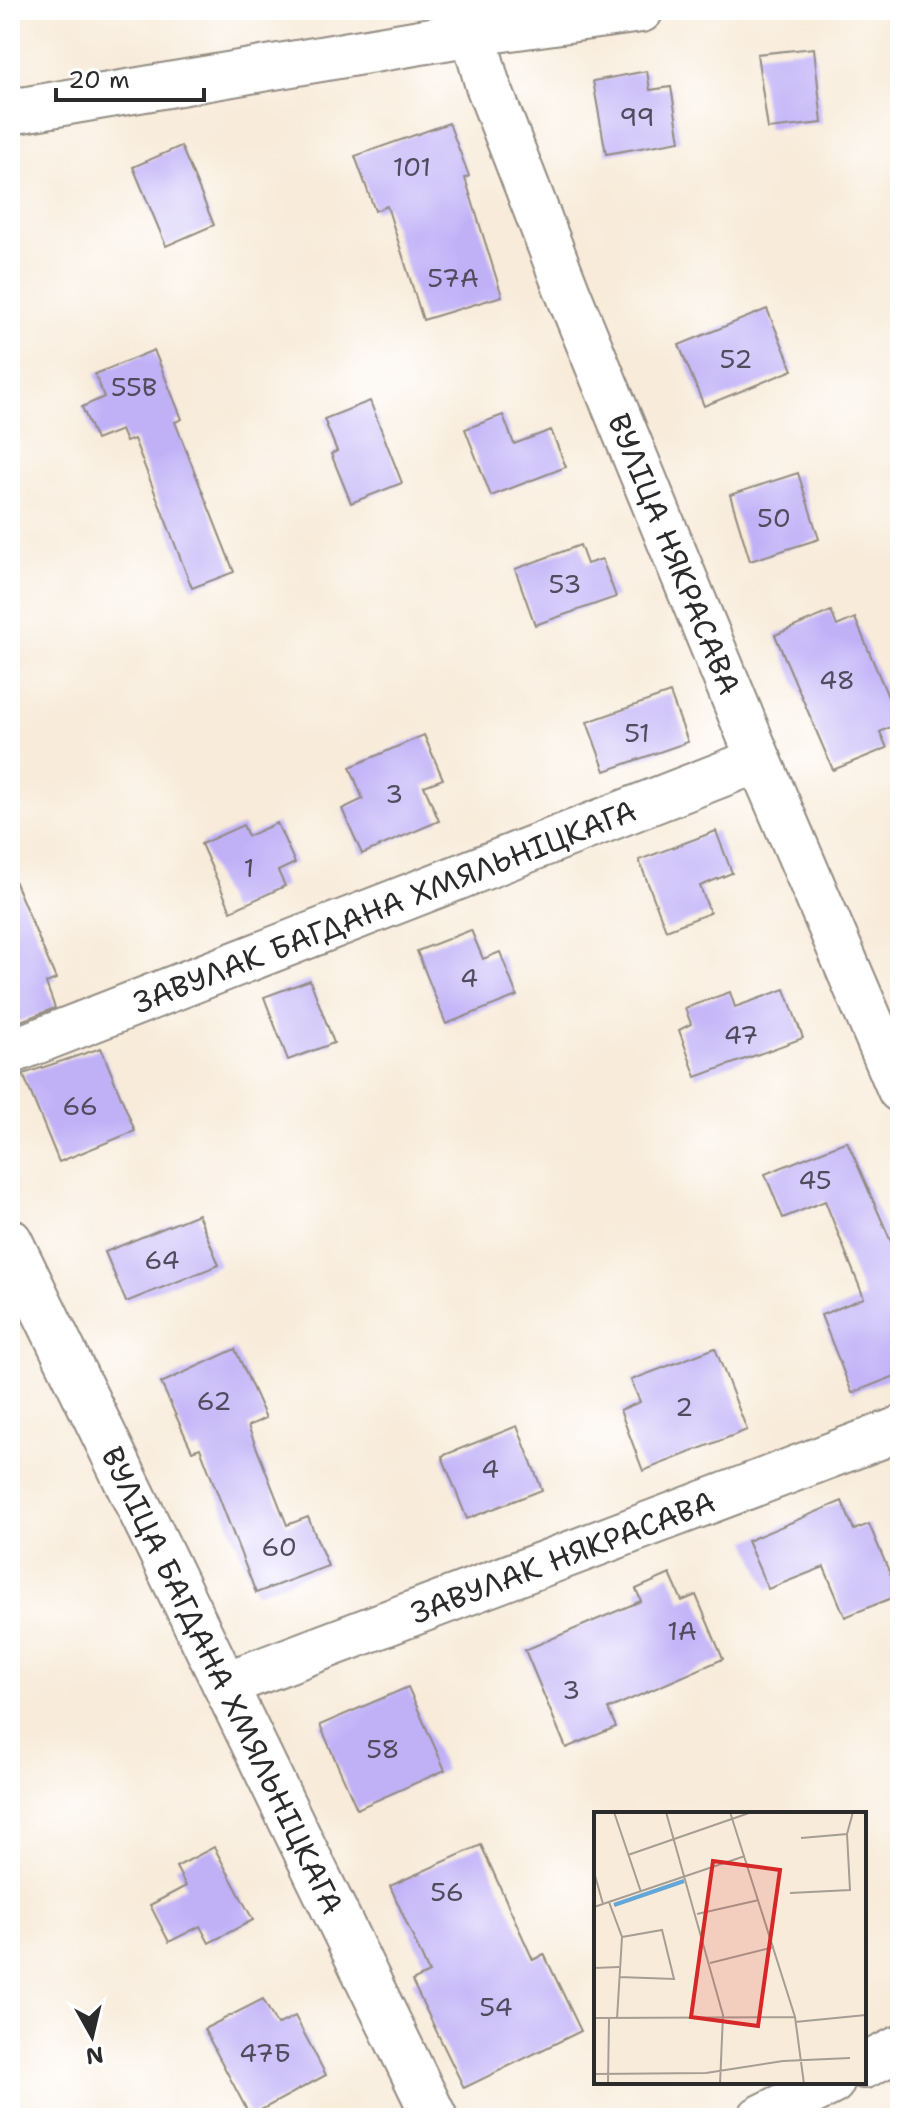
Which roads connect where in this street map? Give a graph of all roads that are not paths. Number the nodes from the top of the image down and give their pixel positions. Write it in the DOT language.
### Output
graph roads {
  1 [pos="641,10"];
  2 [pos="472,22"];
  3 [pos="10,112"];
  4 [pos="759,760"];
  5 [pos="10,1052"];
  6 [pos="900,1090"];
  7 [pos="10,1241"];
  8 [pos="900,1429"];
  9 [pos="226,1684"];
  10 [pos="900,2048"];
  11 [pos="866,2065"];
  12 [pos="828,2084"];
  13 [pos="435,2118"];
  14 [pos="760,2118"];
  1 -- 2 [label="street"];
  2 -- 3 [label="street"];
  2 -- 4 [label="street, ВУЛІЦА НЯКРАСАВА"];
  4 -- 5 [label="street, ЗАВУЛАК БАГДАНА ХМЯЛЬНІЦКАГА"];
  4 -- 6 [label="street, ВУЛІЦА НЯКРАСАВА"];
  7 -- 9 [label="street, ВУЛІЦА БАГДАНА ХМЯЛЬНІЦКАГА"];
  8 -- 9 [label="street, ЗАВУЛАК НЯКРАСАВА"];
  9 -- 13 [label="street, ВУЛІЦА БАГДАНА ХМЯЛЬНІЦКАГА"];
  10 -- 11 [label="street"];
  12 -- 14 [label="street"];
}
